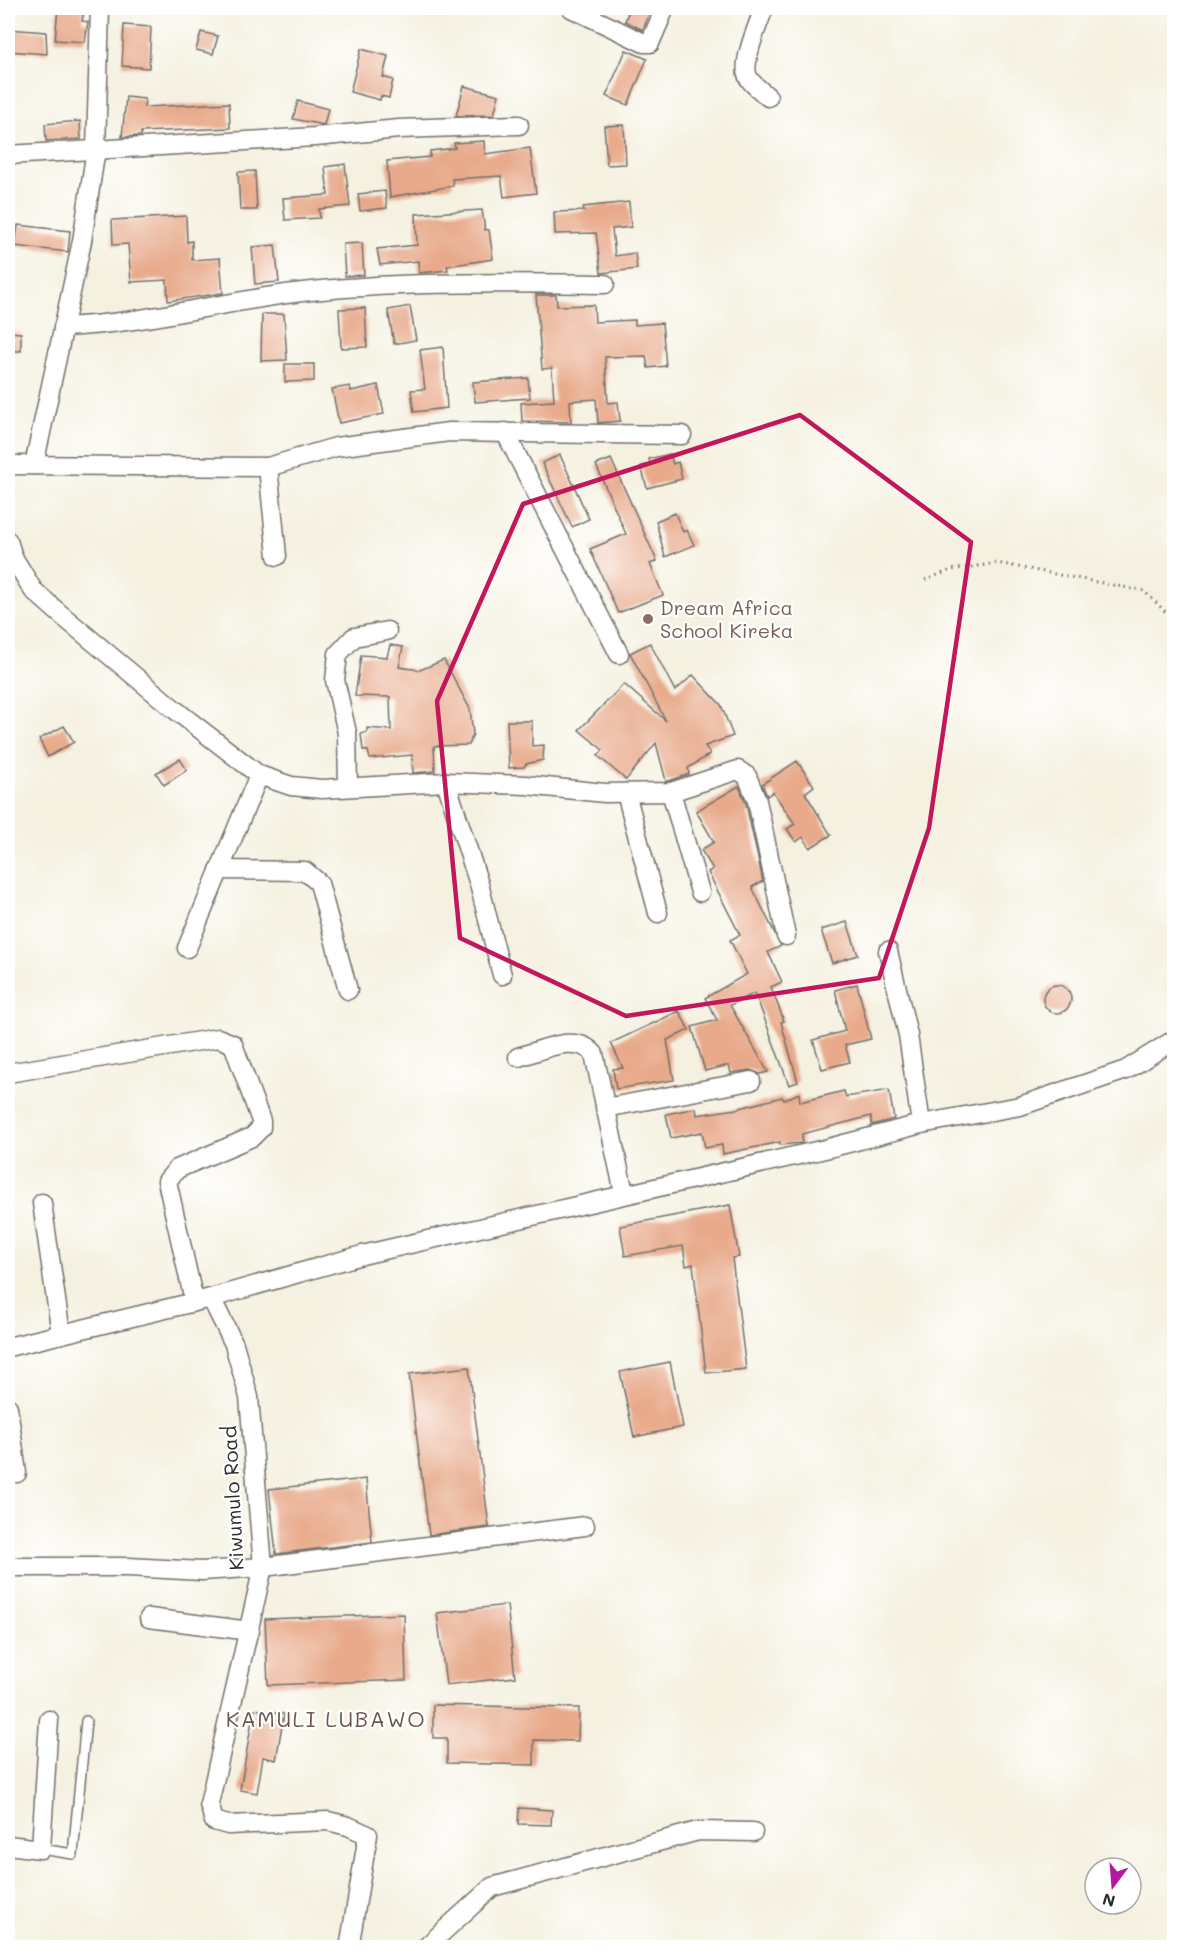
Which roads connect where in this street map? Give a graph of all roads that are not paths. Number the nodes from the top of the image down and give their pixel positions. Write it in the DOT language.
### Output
graph roads {
  1 [pos="100,8"];
  2 [pos="571,8"];
  3 [pos="665,8"];
  4 [pos="764,8"];
  5 [pos="768,97"];
  6 [pos="519,125"];
  7 [pos="96,149"];
  8 [pos="8,155"];
  9 [pos="604,284"];
  10 [pos="63,327"];
  11 [pos="505,432"];
  12 [pos="682,435"];
  13 [pos="8,465"];
  14 [pos="34,465"];
  15 [pos="268,467"];
  16 [pos="8,541"];
  17 [pos="278,556"];
  18 [pos="387,631"];
  19 [pos="619,654"];
  20 [pos="259,775"];
  21 [pos="446,782"];
  22 [pos="348,787"];
  23 [pos="671,792"];
  24 [pos="626,793"];
  25 [pos="219,870"];
  26 [pos="700,892"];
  27 [pos="658,913"];
  28 [pos="786,936"];
  29 [pos="187,948"];
  30 [pos="888,951"];
  31 [pos="502,975"];
  32 [pos="348,990"];
  33 [pos="1174,1040"];
  34 [pos="519,1057"];
  35 [pos="8,1073"];
  36 [pos="751,1081"];
  37 [pos="605,1108"];
  38 [pos="921,1124"];
  39 [pos="624,1193"];
  40 [pos="42,1203"];
  41 [pos="202,1300"];
  42 [pos="61,1334"];
  43 [pos="8,1347"];
  44 [pos="8,1407"];
  45 [pos="17,1473"];
  46 [pos="585,1526"];
  47 [pos="8,1567"];
  48 [pos="263,1567"];
  49 [pos="148,1618"];
  50 [pos="250,1631"];
  51 [pos="49,1720"];
  52 [pos="86,1721"];
  53 [pos="753,1832"];
  54 [pos="8,1845"];
  55 [pos="41,1849"];
  56 [pos="349,1947"];
  57 [pos="425,1947"];
  1 -- 7 [label="street"];
  2 -- 3 [label="street"];
  4 -- 5 [label="street"];
  6 -- 7 [label="street"];
  7 -- 8 [label="street"];
  7 -- 10 [label="street"];
  9 -- 10 [label="street"];
  10 -- 14 [label="street"];
  11 -- 12 [label="street"];
  11 -- 15 [label="street"];
  11 -- 19 [label="street"];
  13 -- 14 [label="street"];
  14 -- 15 [label="street"];
  15 -- 17 [label="street"];
  16 -- 20 [label="street"];
  18 -- 22 [label="street"];
  20 -- 22 [label="street"];
  20 -- 25 [label="street"];
  21 -- 22 [label="street"];
  21 -- 24 [label="street"];
  21 -- 31 [label="street"];
  23 -- 24 [label="street"];
  23 -- 26 [label="street"];
  23 -- 28 [label="street"];
  24 -- 27 [label="street"];
  25 -- 29 [label="street"];
  25 -- 32 [label="street"];
  30 -- 38 [label="street"];
  33 -- 38 [label="street"];
  34 -- 37 [label="street"];
  35 -- 41 [label="street, Kiwumulo Road"];
  36 -- 37 [label="street"];
  37 -- 39 [label="street"];
  38 -- 39 [label="street"];
  39 -- 41 [label="street"];
  40 -- 42 [label="street"];
  41 -- 42 [label="street"];
  41 -- 48 [label="street, Kiwumulo Road"];
  42 -- 43 [label="street"];
  44 -- 45 [label="street"];
  46 -- 48 [label="street"];
  47 -- 48 [label="street"];
  48 -- 50 [label="street, Kiwumulo Road"];
  49 -- 50 [label="street"];
  50 -- 56 [label="street, Kiwumulo Road"];
  51 -- 55 [label="street"];
  52 -- 55 [label="lane"];
  53 -- 57 [label="street"];
  54 -- 55 [label="street"];
}
